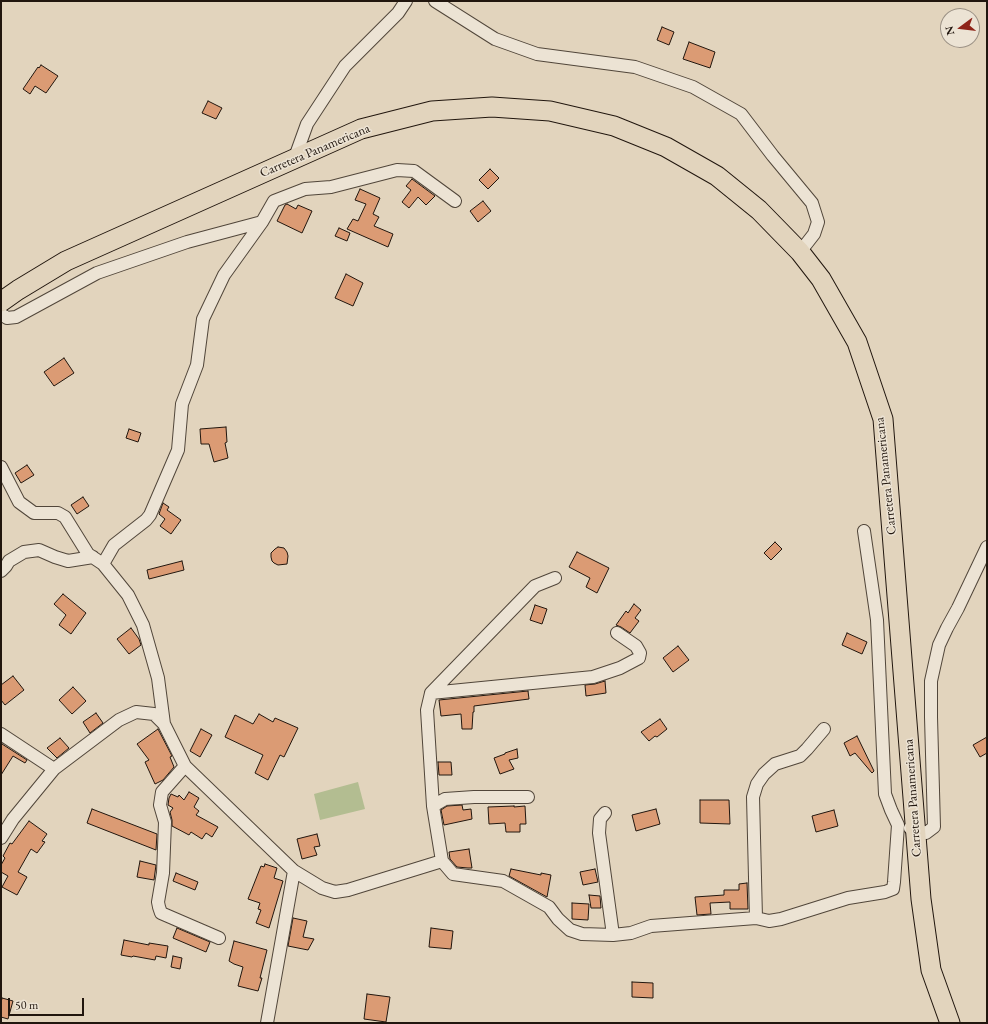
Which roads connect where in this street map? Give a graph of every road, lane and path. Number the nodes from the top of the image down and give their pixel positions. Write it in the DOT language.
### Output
graph roads {
  1 [pos="406,1"];
  2 [pos="435,1"];
  3 [pos="294,160"];
  4 [pos="455,201"];
  5 [pos="262,222"];
  6 [pos="800,252"];
  7 [pos="1,302"];
  8 [pos="1,314"];
  9 [pos="1,467"];
  10 [pos="864,531"];
  11 [pos="987,547"];
  12 [pos="98,560"];
  13 [pos="1,571"];
  14 [pos="555,578"];
  15 [pos="617,633"];
  16 [pos="432,693"];
  17 [pos="164,724"];
  18 [pos="824,729"];
  19 [pos="1,734"];
  20 [pos="184,766"];
  21 [pos="54,769"];
  22 [pos="528,797"];
  23 [pos="433,806"];
  24 [pos="605,813"];
  25 [pos="906,827"];
  26 [pos="1,838"];
  27 [pos="442,861"];
  28 [pos="294,871"];
  29 [pos="756,918"];
  30 [pos="613,935"];
  31 [pos="219,938"];
  32 [pos="267,1023"];
  33 [pos="950,1023"];
  1 -- 3 [label="street"];
  2 -- 6 [label="street"];
  3 -- 6 [label="highway, Carretera Panamericana"];
  3 -- 7 [label="highway, Carretera Panamericana"];
  4 -- 5 [label="street"];
  5 -- 8 [label="street"];
  5 -- 12 [label="street"];
  6 -- 25 [label="highway, Carretera Panamericana"];
  9 -- 12 [label="street"];
  10 -- 25 [label="street"];
  11 -- 25 [label="street"];
  12 -- 13 [label="street"];
  12 -- 17 [label="street"];
  14 -- 16 [label="street"];
  15 -- 16 [label="street"];
  16 -- 23 [label="street"];
  17 -- 20 [label="street"];
  17 -- 21 [label="street"];
  18 -- 29 [label="street"];
  19 -- 21 [label="street"];
  20 -- 28 [label="street"];
  20 -- 31 [label="street"];
  21 -- 26 [label="street"];
  22 -- 23 [label="street"];
  23 -- 27 [label="street"];
  24 -- 30 [label="street"];
  25 -- 29 [label="street"];
  25 -- 33 [label="highway, Carretera Panamericana"];
  27 -- 28 [label="street"];
  27 -- 30 [label="street"];
  28 -- 32 [label="street"];
  29 -- 30 [label="street"];
}
